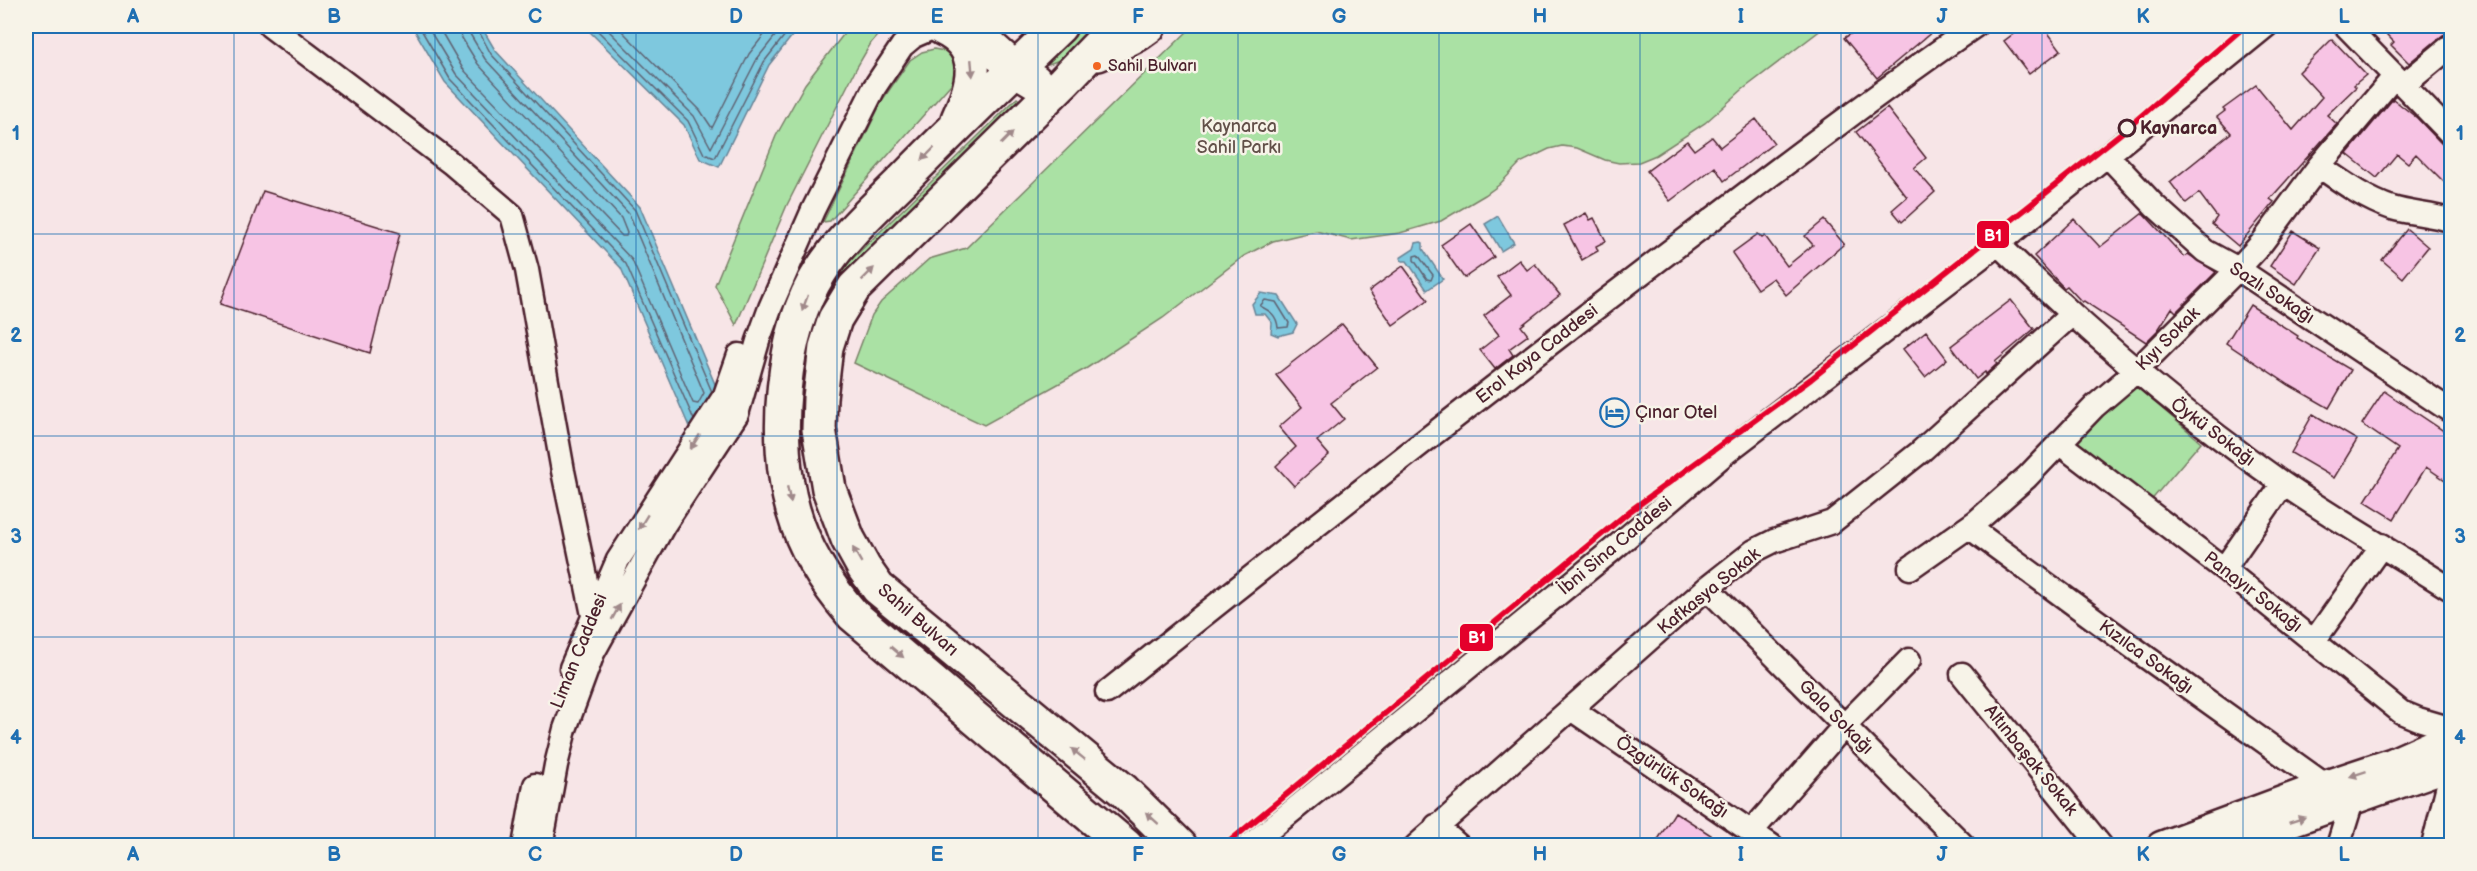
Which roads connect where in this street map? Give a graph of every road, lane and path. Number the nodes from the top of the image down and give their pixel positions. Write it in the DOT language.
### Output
graph roads {
  1 [pos="270,26"];
  2 [pos="903,26"];
  3 [pos="944,26"];
  4 [pos="1060,26"];
  5 [pos="1117,26"];
  6 [pos="1149,26"];
  7 [pos="1974,26"];
  8 [pos="2266,26"];
  9 [pos="2346,26"];
  10 [pos="2451,45"];
  11 [pos="1080,63"];
  12 [pos="1015,69"];
  13 [pos="2399,81"];
  14 [pos="1058,88"];
  15 [pos="952,130"];
  16 [pos="2451,135"];
  17 [pos="2108,156"];
  18 [pos="2319,166"];
  19 [pos="2451,221"];
  20 [pos="1998,244"];
  21 [pos="2238,269"];
  22 [pos="2071,315"];
  23 [pos="2135,372"];
  24 [pos="2451,412"];
  25 [pos="723,417"];
  26 [pos="2059,443"];
  27 [pos="683,478"];
  28 [pos="2283,484"];
  29 [pos="1970,527"];
  30 [pos="2382,545"];
  31 [pos="1910,568"];
  32 [pos="2224,569"];
  33 [pos="1707,588"];
  34 [pos="2451,590"];
  35 [pos="594,615"];
  36 [pos="2314,641"];
  37 [pos="1909,660"];
  38 [pos="1962,674"];
  39 [pos="1107,692"];
  40 [pos="1571,709"];
  41 [pos="2401,712"];
  42 [pos="1844,726"];
  43 [pos="2451,729"];
  44 [pos="2451,736"];
  45 [pos="2403,758"];
  46 [pos="2451,767"];
  47 [pos="2325,785"];
  48 [pos="2352,801"];
  49 [pos="1436,826"];
  50 [pos="1751,832"];
  51 [pos="524,846"];
  52 [pos="541,846"];
  53 [pos="1126,846"];
  54 [pos="1180,846"];
  55 [pos="1249,846"];
  56 [pos="1416,846"];
  57 [pos="1459,846"];
  58 [pos="1773,846"];
  59 [pos="1964,846"];
  60 [pos="2101,846"];
  61 [pos="2161,846"];
  62 [pos="2222,846"];
  63 [pos="2338,846"];
  64 [pos="2433,846"];
  1 -- 35 [label="street"];
  2 -- 25 [label="street"];
  3 -- 12 [label="highway"];
  3 -- 15 [label="highway, one-way"];
  3 -- 25 [label="street"];
  4 -- 12 [label="highway, Sahil Bulvarı"];
  5 -- 11 [label="highway, Sahil Bulvarı"];
  6 -- 11 [label="highway"];
  7 -- 39 [label="street, Erol Kaya Caddesi"];
  8 -- 17 [label="street, İbni Sina Caddesi"];
  9 -- 13 [label="street"];
  10 -- 13 [label="street, Kıyı Sokak"];
  11 -- 14 [label="highway, Sahil Bulvarı"];
  12 -- 14 [label="highway"];
  12 -- 15 [label="highway, Sahil Bulvarı"];
  13 -- 16 [label="street"];
  13 -- 18 [label="street, Kıyı Sokak"];
  54 -- 14 [label="highway, Sahil Bulvarı, one-way"];
  15 -- 53 [label="highway, Sahil Bulvarı, one-way"];
  17 -- 20 [label="street, İbni Sina Caddesi"];
  17 -- 21 [label="street, Sazlı Sokağı"];
  18 -- 19 [label="street"];
  18 -- 21 [label="street, Kıyı Sokak"];
  20 -- 22 [label="street, Öykü Sokağı"];
  20 -- 55 [label="street, İbni Sina Caddesi"];
  21 -- 23 [label="street, Kıyı Sokak"];
  21 -- 24 [label="street, Sazlı Sokağı"];
  22 -- 23 [label="street, Öykü Sokağı"];
  22 -- 33 [label="street, Kafkasya Sokak"];
  23 -- 26 [label="street, Kıyı Sokak"];
  23 -- 28 [label="street, Öykü Sokağı"];
  25 -- 27 [label="street"];
  26 -- 29 [label="street, Kıyı Sokak"];
  26 -- 32 [label="street, Panayır Sokağı"];
  27 -- 35 [label="street, Liman Caddesi, one-way"];
  52 -- 27 [label="street, Liman Caddesi, one-way"];
  28 -- 30 [label="street, Öykü Sokağı"];
  28 -- 32 [label="street"];
  29 -- 31 [label="street, Kıyı Sokak"];
  29 -- 47 [label="street, Kızılca Sokağı"];
  30 -- 34 [label="street, Öykü Sokağı"];
  30 -- 36 [label="street"];
  32 -- 36 [label="street, Panayır Sokağı"];
  33 -- 40 [label="street, Kafkasya Sokak"];
  33 -- 42 [label="street, Gala Sokağı"];
  35 -- 51 [label="street, Liman Caddesi"];
  36 -- 41 [label="street, Panayır Sokağı"];
  37 -- 42 [label="street"];
  38 -- 60 [label="street, Altınbaşak Sokak"];
  40 -- 49 [label="street, Kafkasya Sokak"];
  40 -- 50 [label="street, Özgürlük Sokağı"];
  41 -- 43 [label="street, Panayır Sokağı"];
  41 -- 45 [label="street"];
  42 -- 50 [label="street"];
  42 -- 59 [label="street, Gala Sokağı"];
  44 -- 45 [label="main road"];
  45 -- 47 [label="main road, one-way"];
  46 -- 48 [label="main road"];
  46 -- 64 [label="street"];
  47 -- 61 [label="main road"];
  62 -- 48 [label="main road, one-way"];
  48 -- 63 [label="street"];
  49 -- 56 [label="street, Kafkasya Sokak"];
  49 -- 57 [label="street"];
  50 -- 58 [label="street, Özgürlük Sokağı"];
}
